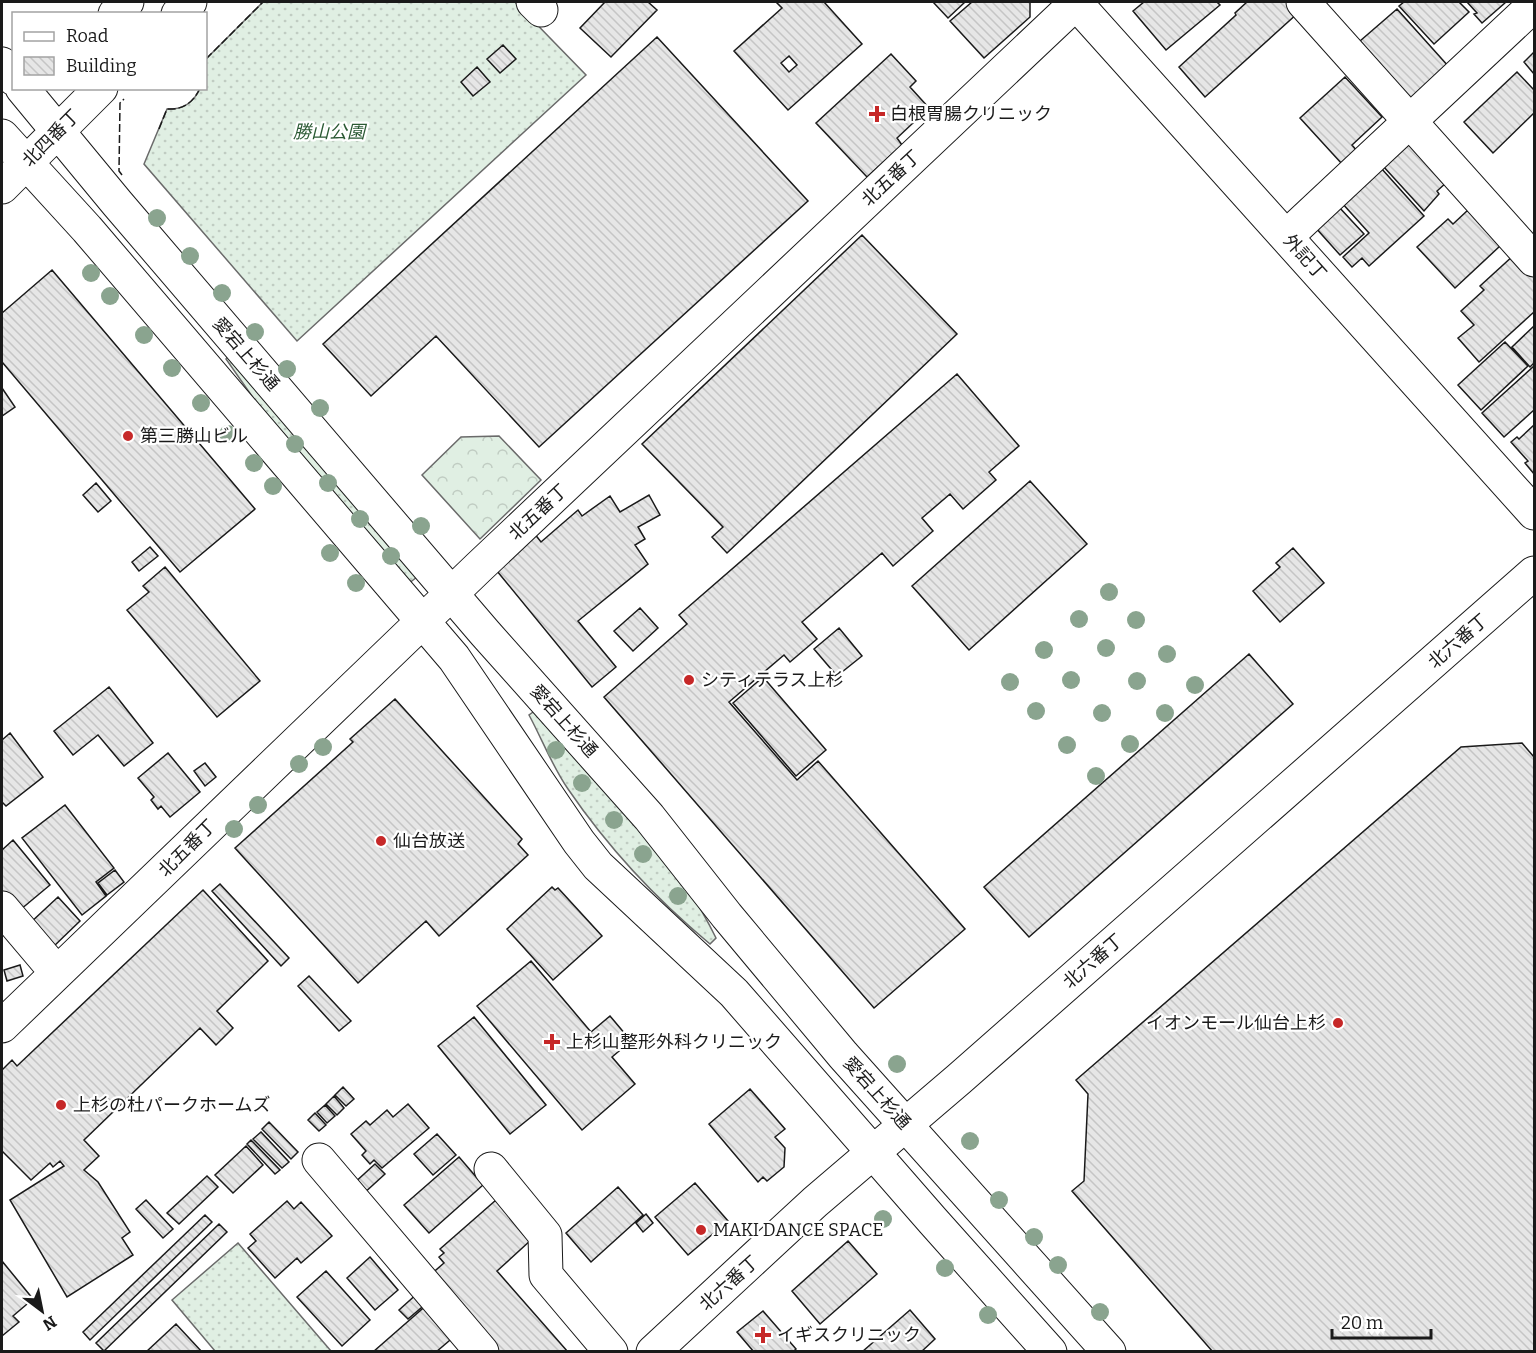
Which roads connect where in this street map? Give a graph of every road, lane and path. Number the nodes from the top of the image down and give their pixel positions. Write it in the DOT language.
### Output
graph roads {
  1 [pos="1076,2"];
  2 [pos="1303,2"];
  3 [pos="1534,5"];
  4 [pos="24,90"];
  5 [pos="26,90"];
  6 [pos="99,90"];
  7 [pos="1410,122"];
  8 [pos="2,123"];
  9 [pos="58,132"];
  10 [pos="2,136"];
  11 [pos="26,163"];
  12 [pos="2,187"];
  13 [pos="1287,236"];
  14 [pos="1534,260"];
  15 [pos="1534,513"];
  16 [pos="1534,573"];
  17 [pos="452,593"];
  18 [pos="422,622"];
  19 [pos="2,908"];
  20 [pos="57,973"];
  21 [pos="2,1026"];
  22 [pos="906,1125"];
  23 [pos="873,1153"];
  24 [pos="319,1160"];
  25 [pos="491,1169"];
  26 [pos="482,1352"];
  27 [pos="611,1352"];
  28 [pos="653,1352"];
  29 [pos="1050,1352"];
  30 [pos="1109,1352"];
  1 -- 13 [label="street, 外記丁"];
  1 -- 17 [label="street, 北五番丁"];
  2 -- 7 [label="street"];
  3 -- 7 [label="street"];
  4 -- 8 [label="street"];
  5 -- 9 [label="street, 愛宕上杉通"];
  6 -- 9 [label="street, 北四番丁"];
  7 -- 13 [label="street"];
  7 -- 14 [label="street"];
  9 -- 11 [label="street, 北四番丁"];
  9 -- 17 [label="street, 愛宕上杉通"];
  10 -- 11 [label="street"];
  11 -- 12 [label="street, 北四番丁"];
  11 -- 18 [label="street"];
  13 -- 15 [label="street, 外記丁"];
  16 -- 22 [label="street, 北六番丁"];
  17 -- 18 [label="street, 北五番丁"];
  17 -- 22 [label="street, 愛宕上杉通"];
  18 -- 20 [label="street, 北五番丁"];
  18 -- 23 [label="street"];
  19 -- 20 [label="street"];
  20 -- 21 [label="street, 北五番丁"];
  22 -- 23 [label="street, 北六番丁"];
  22 -- 30 [label="street, 愛宕上杉通"];
  23 -- 28 [label="street, 北六番丁"];
  23 -- 29 [label="street"];
  24 -- 26 [label="street"];
  25 -- 27 [label="street"];
}
